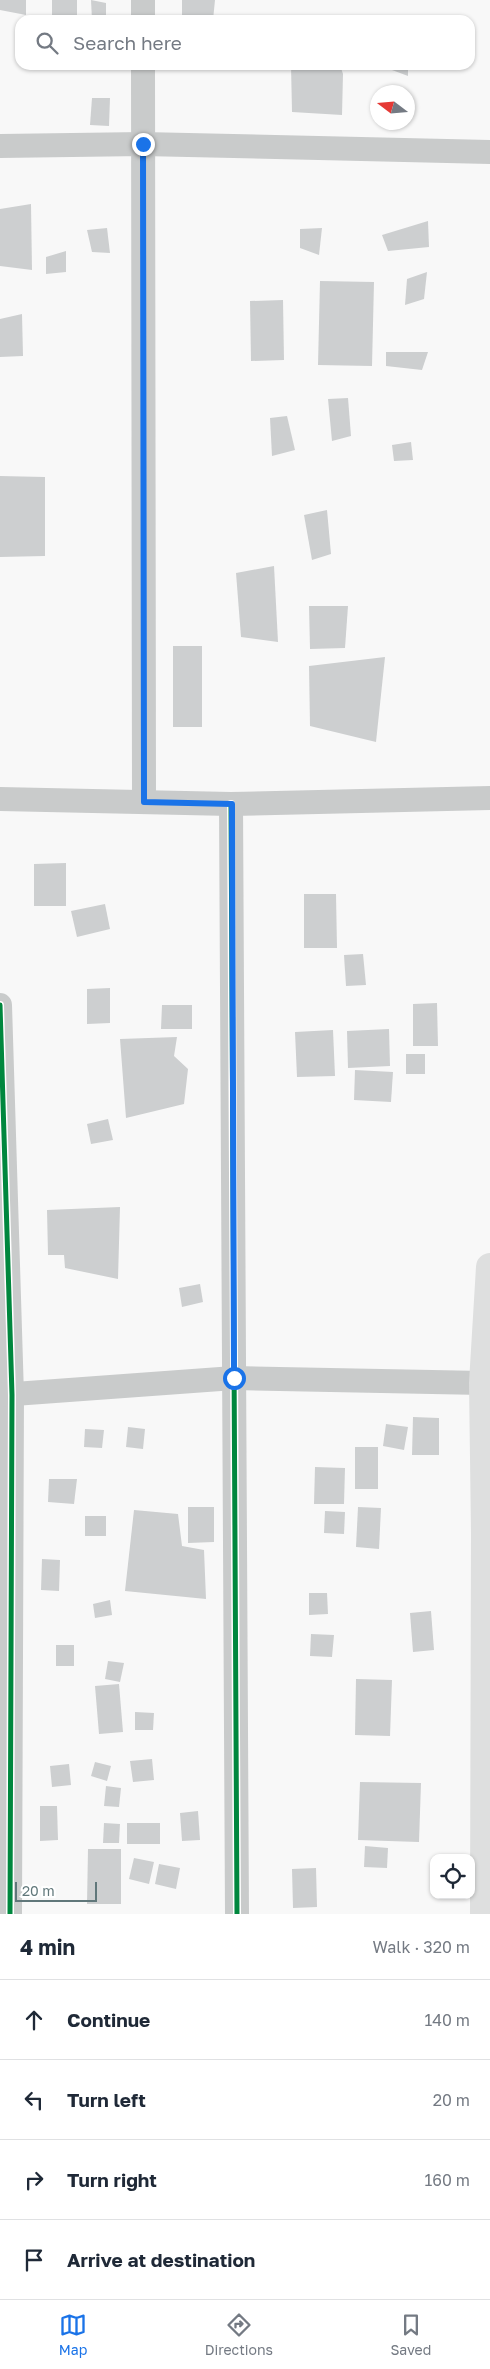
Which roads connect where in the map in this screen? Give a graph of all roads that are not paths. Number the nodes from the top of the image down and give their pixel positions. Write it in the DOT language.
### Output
graph roads {
  1 [pos="142,0"];
  2 [pos="143,15"];
  3 [pos="143,70"];
  4 [pos="143,144"];
  5 [pos="0,146"];
  6 [pos="490,152"];
  7 [pos="490,798"];
  8 [pos="0,799"];
  9 [pos="144,802"];
  10 [pos="232,804"];
  11 [pos="0,1005"];
  12 [pos="490,1267"];
  13 [pos="234,1378"];
  14 [pos="483,1383"];
  15 [pos="6,1395"];
  16 [pos="488,1532"];
  17 [pos="10,1914"];
  18 [pos="237,1914"];
  19 [pos="484,1914"];
  1 -- 2 [label="street"];
  3 -- 4 [label="street"];
  4 -- 5 [label="street"];
  4 -- 6 [label="street"];
  4 -- 9 [label="street"];
  7 -- 10 [label="street"];
  8 -- 9 [label="street"];
  9 -- 10 [label="street"];
  10 -- 13 [label="street"];
  11 -- 15 [label="street"];
  12 -- 14 [label="street"];
  13 -- 14 [label="street"];
  13 -- 15 [label="street"];
  13 -- 18 [label="street"];
  14 -- 16 [label="street"];
  15 -- 17 [label="street"];
  16 -- 19 [label="street"];
}
